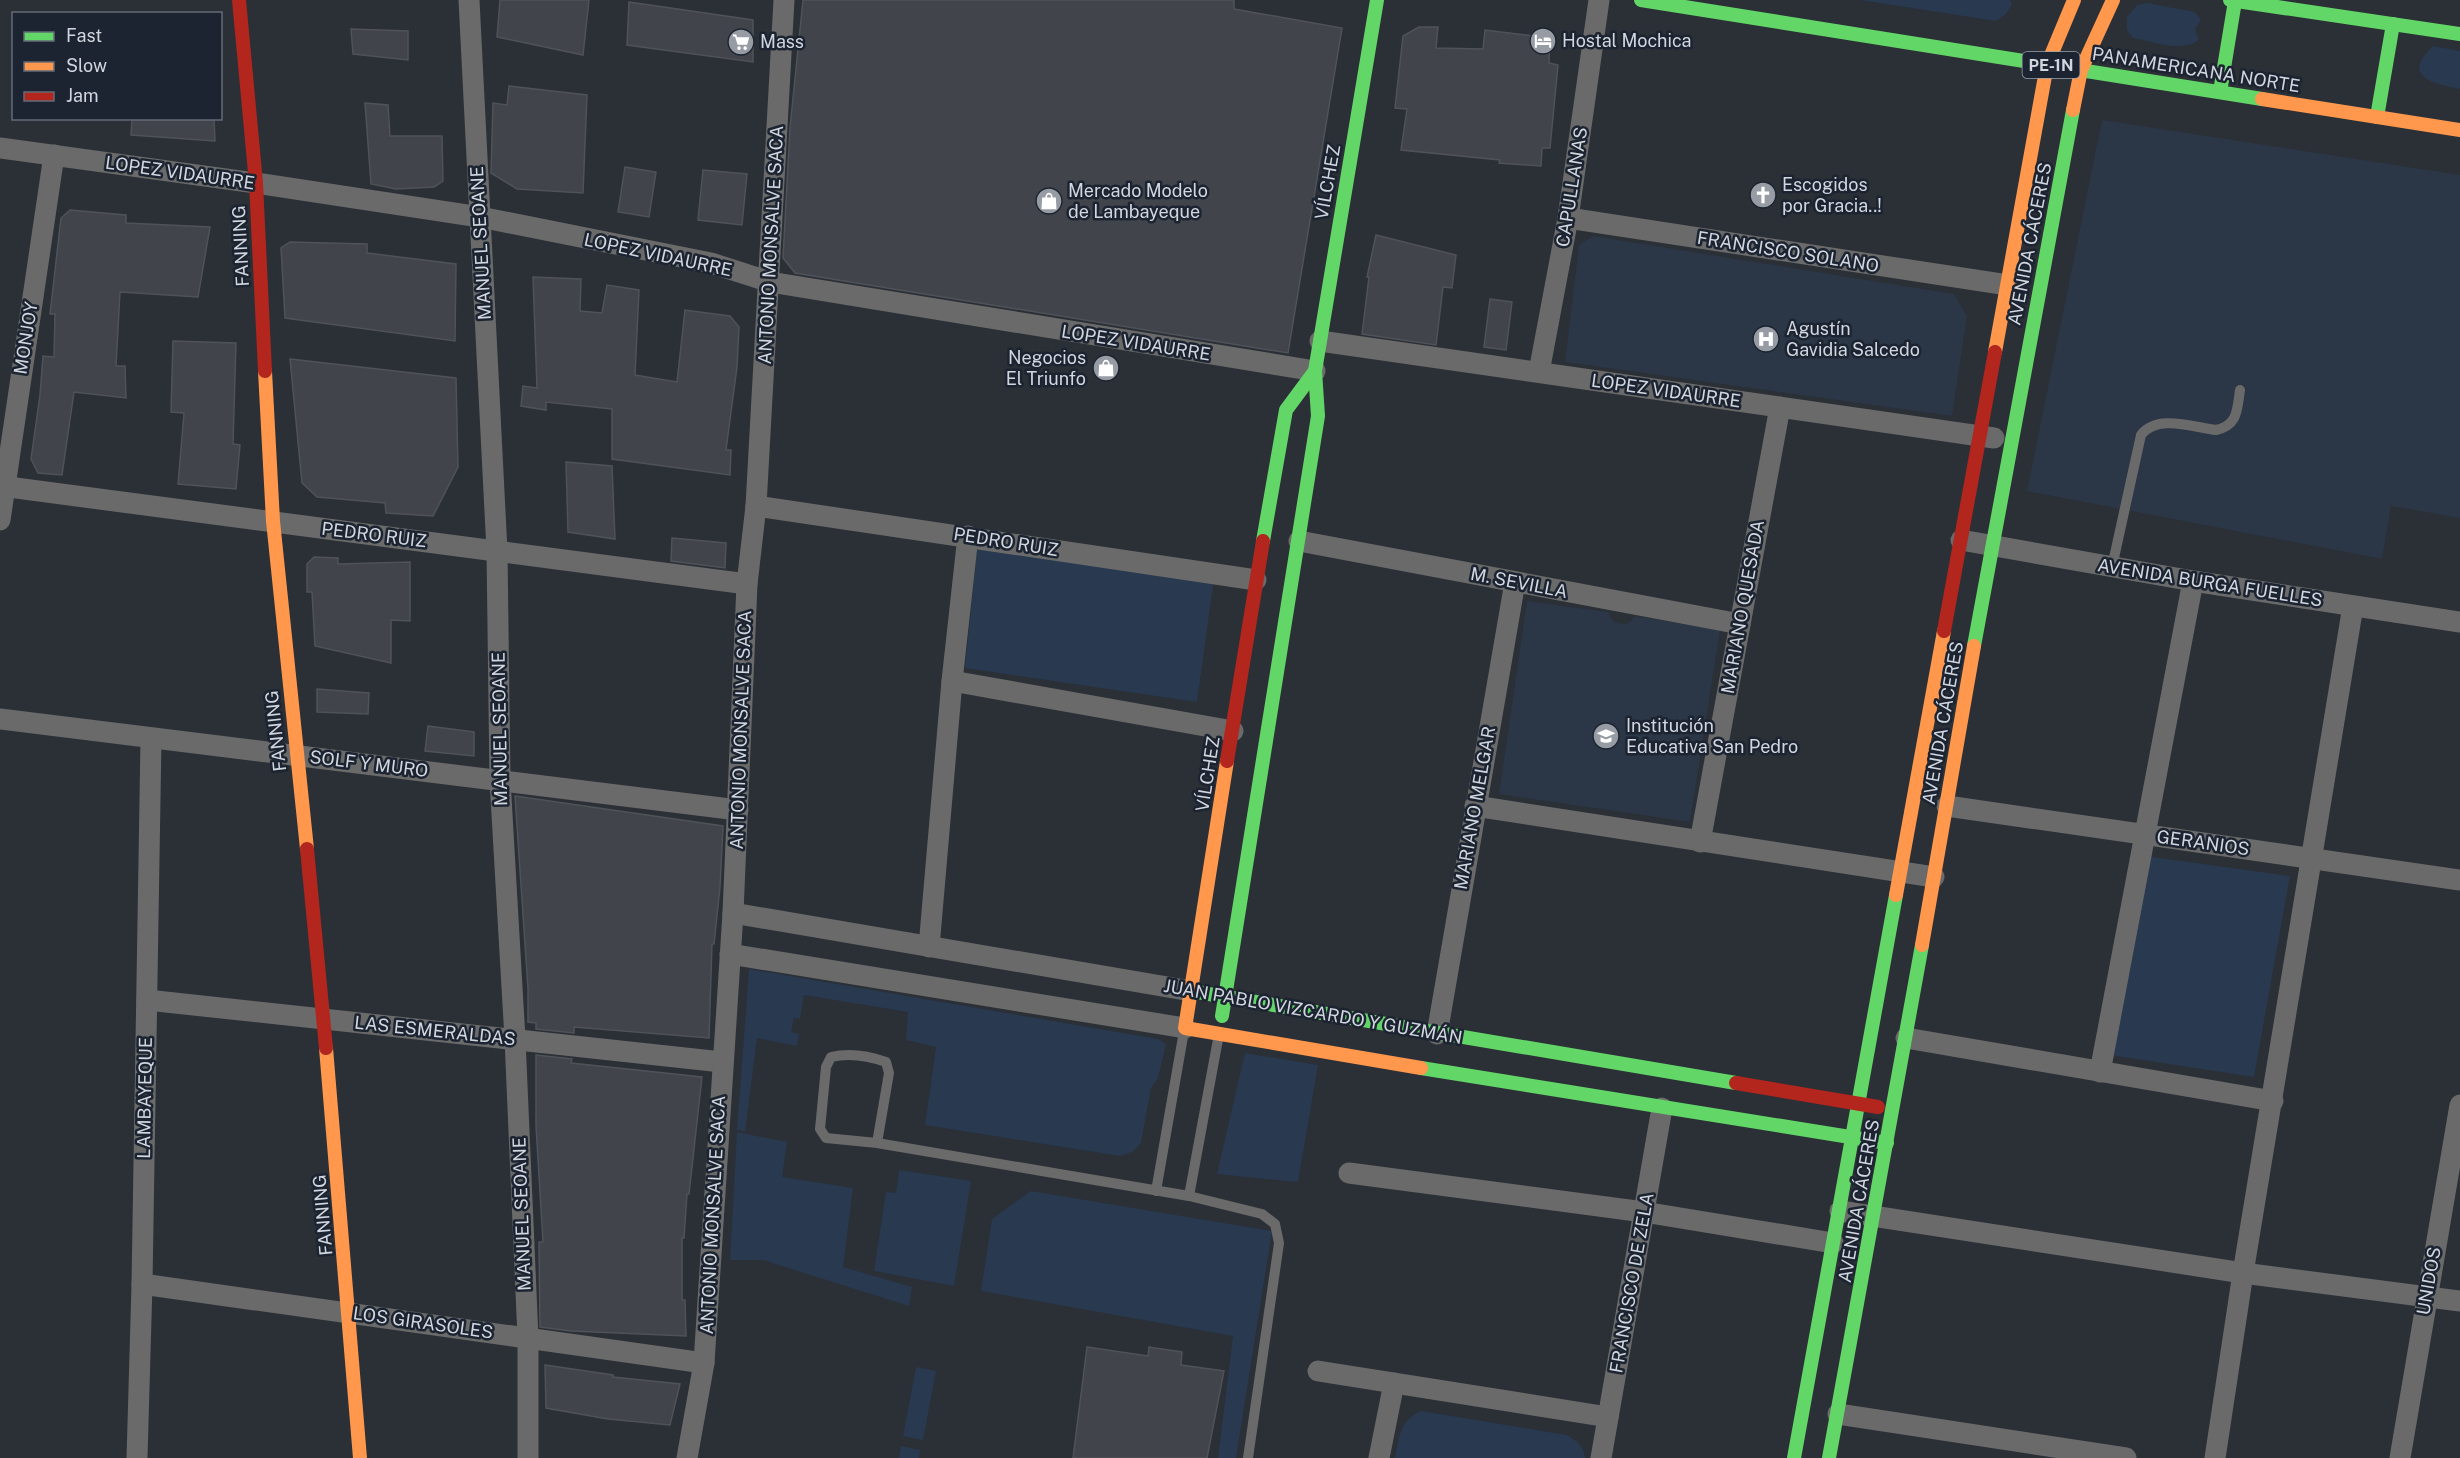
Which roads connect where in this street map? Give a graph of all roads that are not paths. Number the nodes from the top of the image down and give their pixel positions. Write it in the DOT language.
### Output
graph roads {
  1 [pos="239,0"];
  2 [pos="470,0"];
  3 [pos="784,0"];
  4 [pos="1377,0"];
  5 [pos="1599,0"];
  6 [pos="1641,0"];
  7 [pos="2074,0"];
  8 [pos="2113,0"];
  9 [pos="2230,0"];
  10 [pos="2235,1"];
  11 [pos="2331,8"];
  12 [pos="2394,24"];
  13 [pos="2460,34"];
  14 [pos="2048,65"];
  15 [pos="2081,70"];
  16 [pos="2220,92"];
  17 [pos="2377,117"];
  18 [pos="2460,130"];
  19 [pos="0,148"];
  20 [pos="54,155"];
  21 [pos="256,183"];
  22 [pos="480,218"];
  23 [pos="1568,218"];
  24 [pos="770,282"];
  25 [pos="2008,285"];
  26 [pos="1320,341"];
  27 [pos="1315,371"];
  28 [pos="1539,372"];
  29 [pos="2240,390"];
  30 [pos="1780,407"];
  31 [pos="1980,436"];
  32 [pos="2012,441"];
  33 [pos="2,486"];
  34 [pos="756,506"];
  35 [pos="0,520"];
  36 [pos="273,521"];
  37 [pos="968,536"];
  38 [pos="1961,540"];
  39 [pos="1299,541"];
  40 [pos="1992,545"];
  41 [pos="496,551"];
  42 [pos="2112,567"];
  43 [pos="1256,580"];
  44 [pos="2193,581"];
  45 [pos="1515,582"];
  46 [pos="747,584"];
  47 [pos="2353,606"];
  48 [pos="2460,622"];
  49 [pos="1740,624"];
  50 [pos="952,681"];
  51 [pos="0,719"];
  52 [pos="1233,731"];
  53 [pos="151,738"];
  54 [pos="297,756"];
  55 [pos="500,780"];
  56 [pos="1475,806"];
  57 [pos="1947,806"];
  58 [pos="738,810"];
  59 [pos="2145,834"];
  60 [pos="1700,842"];
  61 [pos="2312,859"];
  62 [pos="1901,872"];
  63 [pos="1934,877"];
  64 [pos="2460,880"];
  65 [pos="733,913"];
  66 [pos="930,947"];
  67 [pos="730,954"];
  68 [pos="1191,991"];
  69 [pos="1225,997"];
  70 [pos="147,1000"];
  71 [pos="324,1019"];
  72 [pos="1185,1028"];
  73 [pos="1219,1033"];
  74 [pos="1437,1034"];
  75 [pos="1906,1038"];
  76 [pos="515,1040"];
  77 [pos="722,1062"];
  78 [pos="2100,1072"];
  79 [pos="2273,1101"];
  80 [pos="1859,1104"];
  81 [pos="2460,1105"];
  82 [pos="1662,1108"];
  83 [pos="1893,1109"];
  84 [pos="1853,1138"];
  85 [pos="877,1143"];
  86 [pos="1887,1143"];
  87 [pos="1349,1173"];
  88 [pos="1156,1191"];
  89 [pos="1189,1196"];
  90 [pos="1839,1211"];
  91 [pos="1644,1212"];
  92 [pos="1874,1216"];
  93 [pos="1833,1243"];
  94 [pos="2243,1273"];
  95 [pos="142,1284"];
  96 [pos="2426,1297"];
  97 [pos="2460,1301"];
  98 [pos="349,1312"];
  99 [pos="528,1338"];
  100 [pos="705,1363"];
  101 [pos="1318,1371"];
  102 [pos="1394,1383"];
  103 [pos="1838,1414"];
  104 [pos="1608,1417"];
  105 [pos="137,1458"];
  106 [pos="360,1458"];
  107 [pos="528,1458"];
  108 [pos="687,1458"];
  109 [pos="1248,1458"];
  110 [pos="1380,1458"];
  111 [pos="1601,1458"];
  112 [pos="1794,1458"];
  113 [pos="1829,1458"];
  114 [pos="2126,1458"];
  115 [pos="2215,1458"];
  116 [pos="2400,1458"];
  1 -- 21 [label="main road, FANNING"];
  2 -- 22 [label="street, MANUEL SEOANE"];
  3 -- 24 [label="street, ANTONIO MONSALVE SACA"];
  4 -- 26 [label="main road, VÍLCHEZ"];
  5 -- 23 [label="street, CAPULLANAS"];
  6 -- 14 [label="main road, PANAMERICANA NORTE / PE-1N"];
  7 -- 14 [label="main road, AVENIDA CÁCERES"];
  8 -- 15 [label="main road, AVENIDA CÁCERES"];
  9 -- 10 [label="main road"];
  10 -- 11 [label="main road"];
  10 -- 16 [label="main road"];
  11 -- 12 [label="main road"];
  12 -- 13 [label="main road"];
  12 -- 17 [label="main road"];
  14 -- 15 [label="main road, PANAMERICANA NORTE / PE-1N"];
  14 -- 25 [label="main road, AVENIDA CÁCERES"];
  15 -- 16 [label="main road, PANAMERICANA NORTE / PE-1N"];
  15 -- 32 [label="main road, AVENIDA CÁCERES"];
  16 -- 17 [label="main road, PANAMERICANA NORTE / PE-1N"];
  17 -- 18 [label="main road, PANAMERICANA NORTE / PE-1N"];
  19 -- 20 [label="street, LOPEZ VIDAURRE"];
  20 -- 21 [label="street, LOPEZ VIDAURRE"];
  20 -- 33 [label="street, MONJOY"];
  21 -- 22 [label="street, LOPEZ VIDAURRE"];
  21 -- 36 [label="main road, FANNING"];
  22 -- 24 [label="street, LOPEZ VIDAURRE"];
  22 -- 41 [label="street, MANUEL SEOANE"];
  23 -- 25 [label="street, FRANCISCO SOLANO"];
  23 -- 28 [label="street, CAPULLANAS"];
  24 -- 27 [label="street, LOPEZ VIDAURRE"];
  24 -- 34 [label="street, ANTONIO MONSALVE SACA"];
  25 -- 31 [label="main road, AVENIDA CÁCERES"];
  26 -- 27 [label="main road, VÍLCHEZ"];
  26 -- 28 [label="street, LOPEZ VIDAURRE"];
  27 -- 39 [label="main road, VÍLCHEZ"];
  27 -- 43 [label="main road, VÍLCHEZ"];
  28 -- 30 [label="street, LOPEZ VIDAURRE"];
  29 -- 42 [label="lane"];
  30 -- 31 [label="street, LOPEZ VIDAURRE"];
  30 -- 49 [label="street, MARIANO QUESADA"];
  31 -- 32 [label="street, LOPEZ VIDAURRE"];
  31 -- 38 [label="main road, AVENIDA CÁCERES"];
  32 -- 40 [label="main road, AVENIDA CÁCERES"];
  33 -- 35 [label="street, MONJOY"];
  33 -- 36 [label="street, PEDRO RUIZ"];
  34 -- 37 [label="street, PEDRO RUIZ"];
  34 -- 46 [label="street, ANTONIO MONSALVE SACA"];
  36 -- 41 [label="street, PEDRO RUIZ"];
  36 -- 54 [label="main road, FANNING"];
  37 -- 43 [label="street, PEDRO RUIZ"];
  37 -- 50 [label="street"];
  38 -- 40 [label="street, AVENIDA BURGA FUELLES"];
  38 -- 62 [label="main road, AVENIDA CÁCERES"];
  39 -- 45 [label="street, M. SEVILLA"];
  39 -- 69 [label="main road, VÍLCHEZ"];
  40 -- 42 [label="street, AVENIDA BURGA FUELLES"];
  40 -- 57 [label="main road, AVENIDA CÁCERES"];
  41 -- 46 [label="street, PEDRO RUIZ"];
  41 -- 55 [label="street, MANUEL SEOANE"];
  42 -- 44 [label="street, AVENIDA BURGA FUELLES"];
  43 -- 52 [label="main road, VÍLCHEZ"];
  44 -- 47 [label="street, AVENIDA BURGA FUELLES"];
  44 -- 59 [label="street"];
  45 -- 49 [label="street, M. SEVILLA"];
  45 -- 56 [label="street, MARIANO MELGAR"];
  46 -- 58 [label="street, ANTONIO MONSALVE SACA"];
  47 -- 48 [label="street, AVENIDA BURGA FUELLES"];
  47 -- 61 [label="street"];
  49 -- 60 [label="street, MARIANO QUESADA"];
  50 -- 52 [label="street"];
  50 -- 66 [label="street"];
  51 -- 53 [label="street, SOLF Y MURO"];
  52 -- 68 [label="main road, VÍLCHEZ"];
  53 -- 54 [label="street, SOLF Y MURO"];
  53 -- 70 [label="street, LAMBAYEQUE"];
  54 -- 55 [label="street, SOLF Y MURO"];
  54 -- 71 [label="main road, FANNING"];
  55 -- 58 [label="street, SOLF Y MURO"];
  55 -- 76 [label="street, MANUEL SEOANE"];
  56 -- 60 [label="street"];
  56 -- 74 [label="street, MARIANO MELGAR"];
  57 -- 59 [label="street, GERANIOS"];
  57 -- 63 [label="main road, AVENIDA CÁCERES"];
  58 -- 65 [label="street, ANTONIO MONSALVE SACA"];
  59 -- 61 [label="street, GERANIOS"];
  59 -- 78 [label="street"];
  60 -- 62 [label="street"];
  61 -- 64 [label="street, GERANIOS"];
  61 -- 79 [label="street"];
  62 -- 63 [label="street"];
  62 -- 80 [label="main road, AVENIDA CÁCERES"];
  63 -- 75 [label="main road, AVENIDA CÁCERES"];
  65 -- 66 [label="street, JUAN PABLO VIZCARDO Y GUZMÁN"];
  65 -- 67 [label="street, ANTONIO MONSALVE SACA"];
  66 -- 68 [label="street, JUAN PABLO VIZCARDO Y GUZMÁN"];
  67 -- 72 [label="street, JUAN PABLO VIZCARDO Y GUZMÁN"];
  67 -- 77 [label="street, ANTONIO MONSALVE SACA"];
  68 -- 69 [label="main road, JUAN PABLO VIZCARDO Y GUZMÁN"];
  68 -- 72 [label="main road, VÍLCHEZ"];
  69 -- 73 [label="main road, VÍLCHEZ"];
  69 -- 74 [label="main road, JUAN PABLO VIZCARDO Y GUZMÁN"];
  70 -- 71 [label="street, LAS ESMERALDAS"];
  70 -- 95 [label="street, LAMBAYEQUE"];
  71 -- 76 [label="street, LAS ESMERALDAS"];
  71 -- 98 [label="main road, FANNING"];
  72 -- 73 [label="main road, JUAN PABLO VIZCARDO Y GUZMÁN"];
  72 -- 88 [label="lane, VÍLCHEZ"];
  73 -- 82 [label="main road, JUAN PABLO VIZCARDO Y GUZMÁN"];
  73 -- 89 [label="lane, VÍLCHEZ"];
  74 -- 80 [label="main road, JUAN PABLO VIZCARDO Y GUZMÁN"];
  75 -- 78 [label="street"];
  75 -- 83 [label="main road, AVENIDA CÁCERES"];
  76 -- 77 [label="street, LAS ESMERALDAS"];
  76 -- 99 [label="street, MANUEL SEOANE"];
  77 -- 100 [label="street, ANTONIO MONSALVE SACA"];
  78 -- 79 [label="street"];
  79 -- 94 [label="street"];
  80 -- 83 [label="main road, JUAN PABLO VIZCARDO Y GUZMÁN"];
  80 -- 84 [label="main road, AVENIDA CÁCERES"];
  81 -- 96 [label="street, UNIDOS"];
  82 -- 84 [label="main road, JUAN PABLO VIZCARDO Y GUZMÁN"];
  82 -- 91 [label="street, FRANCISCO DE ZELA"];
  83 -- 86 [label="main road, AVENIDA CÁCERES"];
  84 -- 86 [label="main road, JUAN PABLO VIZCARDO Y GUZMÁN"];
  84 -- 90 [label="main road, AVENIDA CÁCERES"];
  85 -- 85 [label="lane"];
  85 -- 88 [label="lane"];
  86 -- 92 [label="main road, AVENIDA CÁCERES"];
  87 -- 91 [label="street"];
  88 -- 89 [label="lane"];
  89 -- 109 [label="lane"];
  90 -- 92 [label="street"];
  90 -- 93 [label="main road, AVENIDA CÁCERES"];
  91 -- 93 [label="street"];
  91 -- 104 [label="street, FRANCISCO DE ZELA"];
  92 -- 94 [label="street"];
  92 -- 103 [label="main road, AVENIDA CÁCERES"];
  93 -- 112 [label="main road, AVENIDA CÁCERES"];
  94 -- 96 [label="street"];
  94 -- 115 [label="street"];
  95 -- 98 [label="street, LOS GIRASOLES"];
  95 -- 105 [label="street, LAMBAYEQUE"];
  96 -- 97 [label="street"];
  96 -- 116 [label="street, UNIDOS"];
  98 -- 99 [label="street, LOS GIRASOLES"];
  98 -- 106 [label="main road, FANNING"];
  99 -- 100 [label="street, LOS GIRASOLES"];
  99 -- 107 [label="street, MANUEL SEOANE"];
  100 -- 108 [label="street, ANTONIO MONSALVE SACA"];
  101 -- 102 [label="street"];
  102 -- 104 [label="street"];
  102 -- 110 [label="street"];
  103 -- 113 [label="main road, AVENIDA CÁCERES"];
  103 -- 114 [label="street"];
  104 -- 111 [label="street, FRANCISCO DE ZELA"];
}
